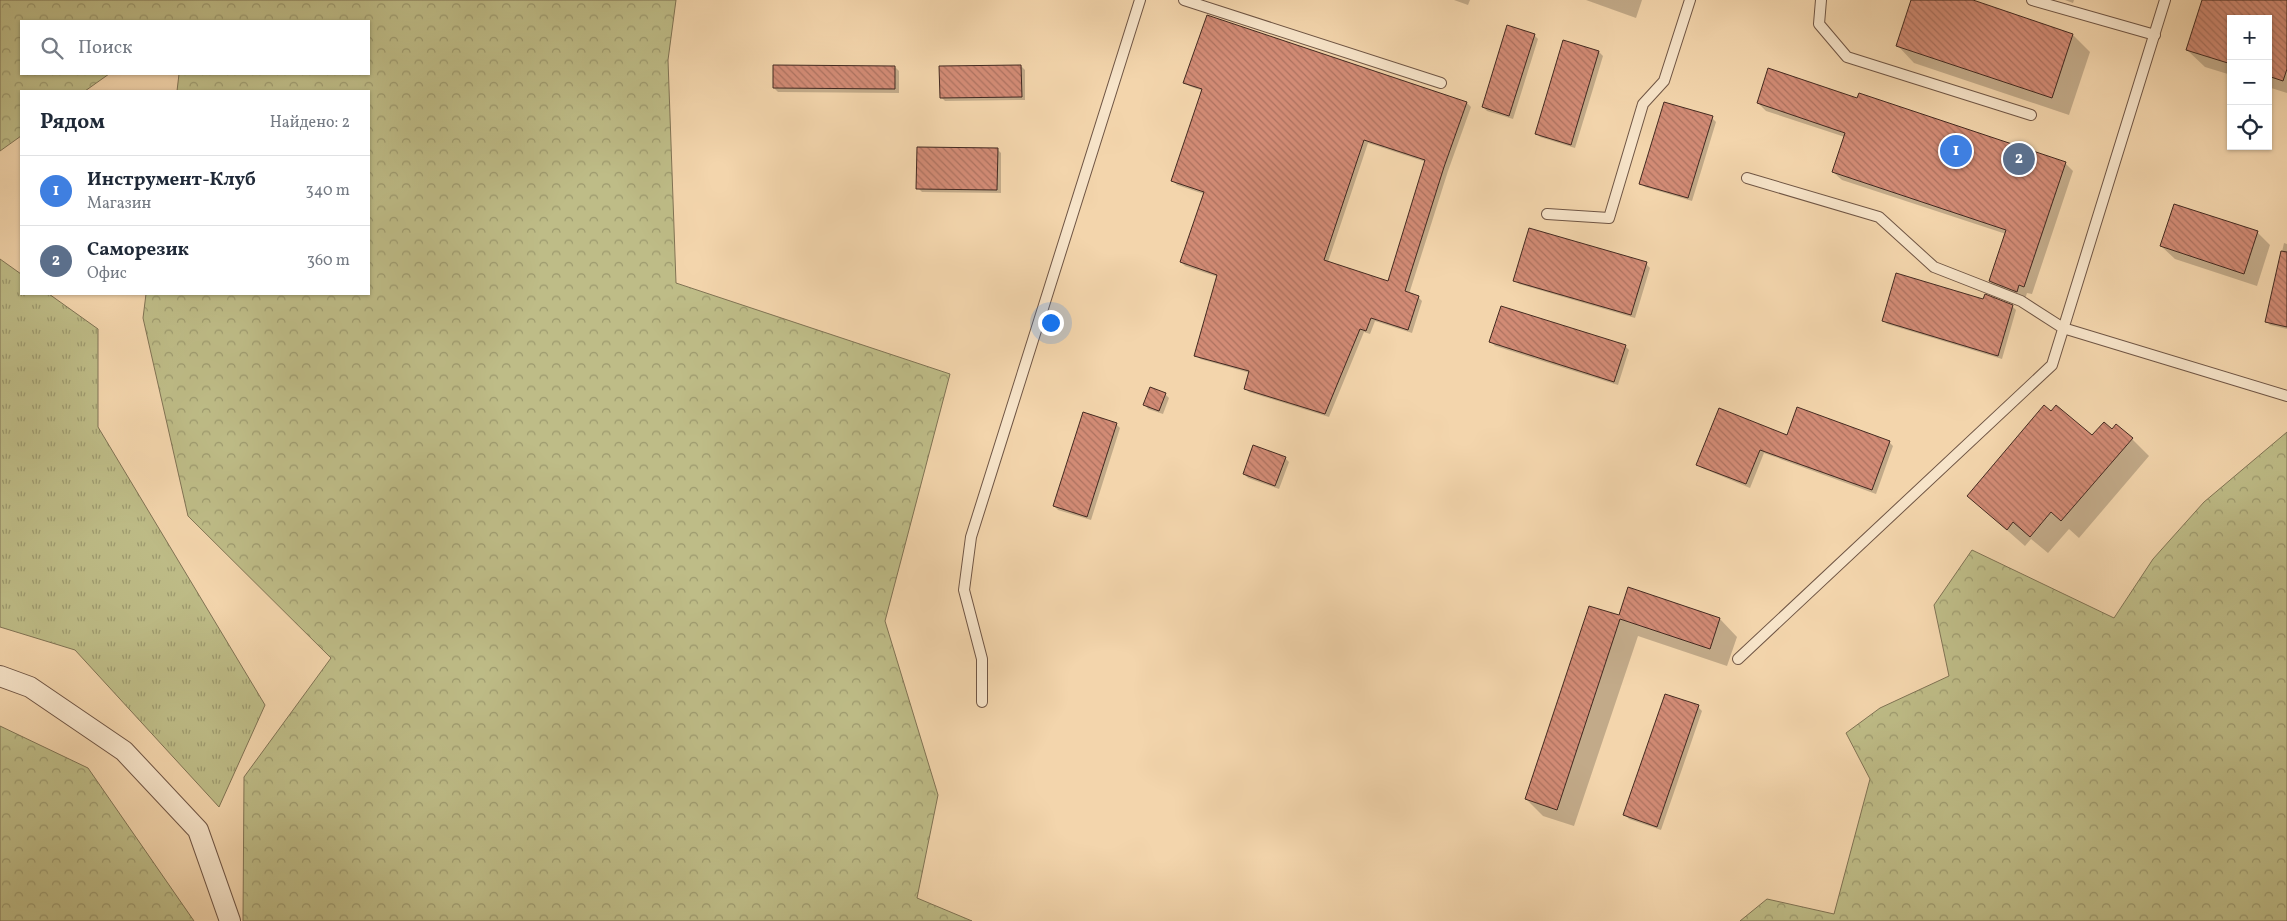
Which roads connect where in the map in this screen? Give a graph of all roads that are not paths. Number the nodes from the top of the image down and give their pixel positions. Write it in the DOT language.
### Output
graph roads {
  1 [pos="1140,0"];
  2 [pos="1184,0"];
  3 [pos="1690,0"];
  4 [pos="1821,0"];
  5 [pos="2032,0"];
  6 [pos="2165,0"];
  7 [pos="2154,35"];
  8 [pos="1441,83"];
  9 [pos="2031,115"];
  10 [pos="1747,178"];
  11 [pos="1547,214"];
  12 [pos="2063,328"];
  13 [pos="2287,396"];
  14 [pos="1738,659"];
  15 [pos="0,676"];
  16 [pos="982,702"];
  17 [pos="230,921"];
  1 -- 16 [label="lane"];
  2 -- 8 [label="lane"];
  3 -- 11 [label="lane"];
  4 -- 9 [label="lane"];
  5 -- 7 [label="lane"];
  6 -- 7 [label="lane"];
  7 -- 12 [label="lane"];
  10 -- 12 [label="lane"];
  12 -- 13 [label="lane"];
  12 -- 14 [label="lane"];
  15 -- 17 [label="street"];
}
